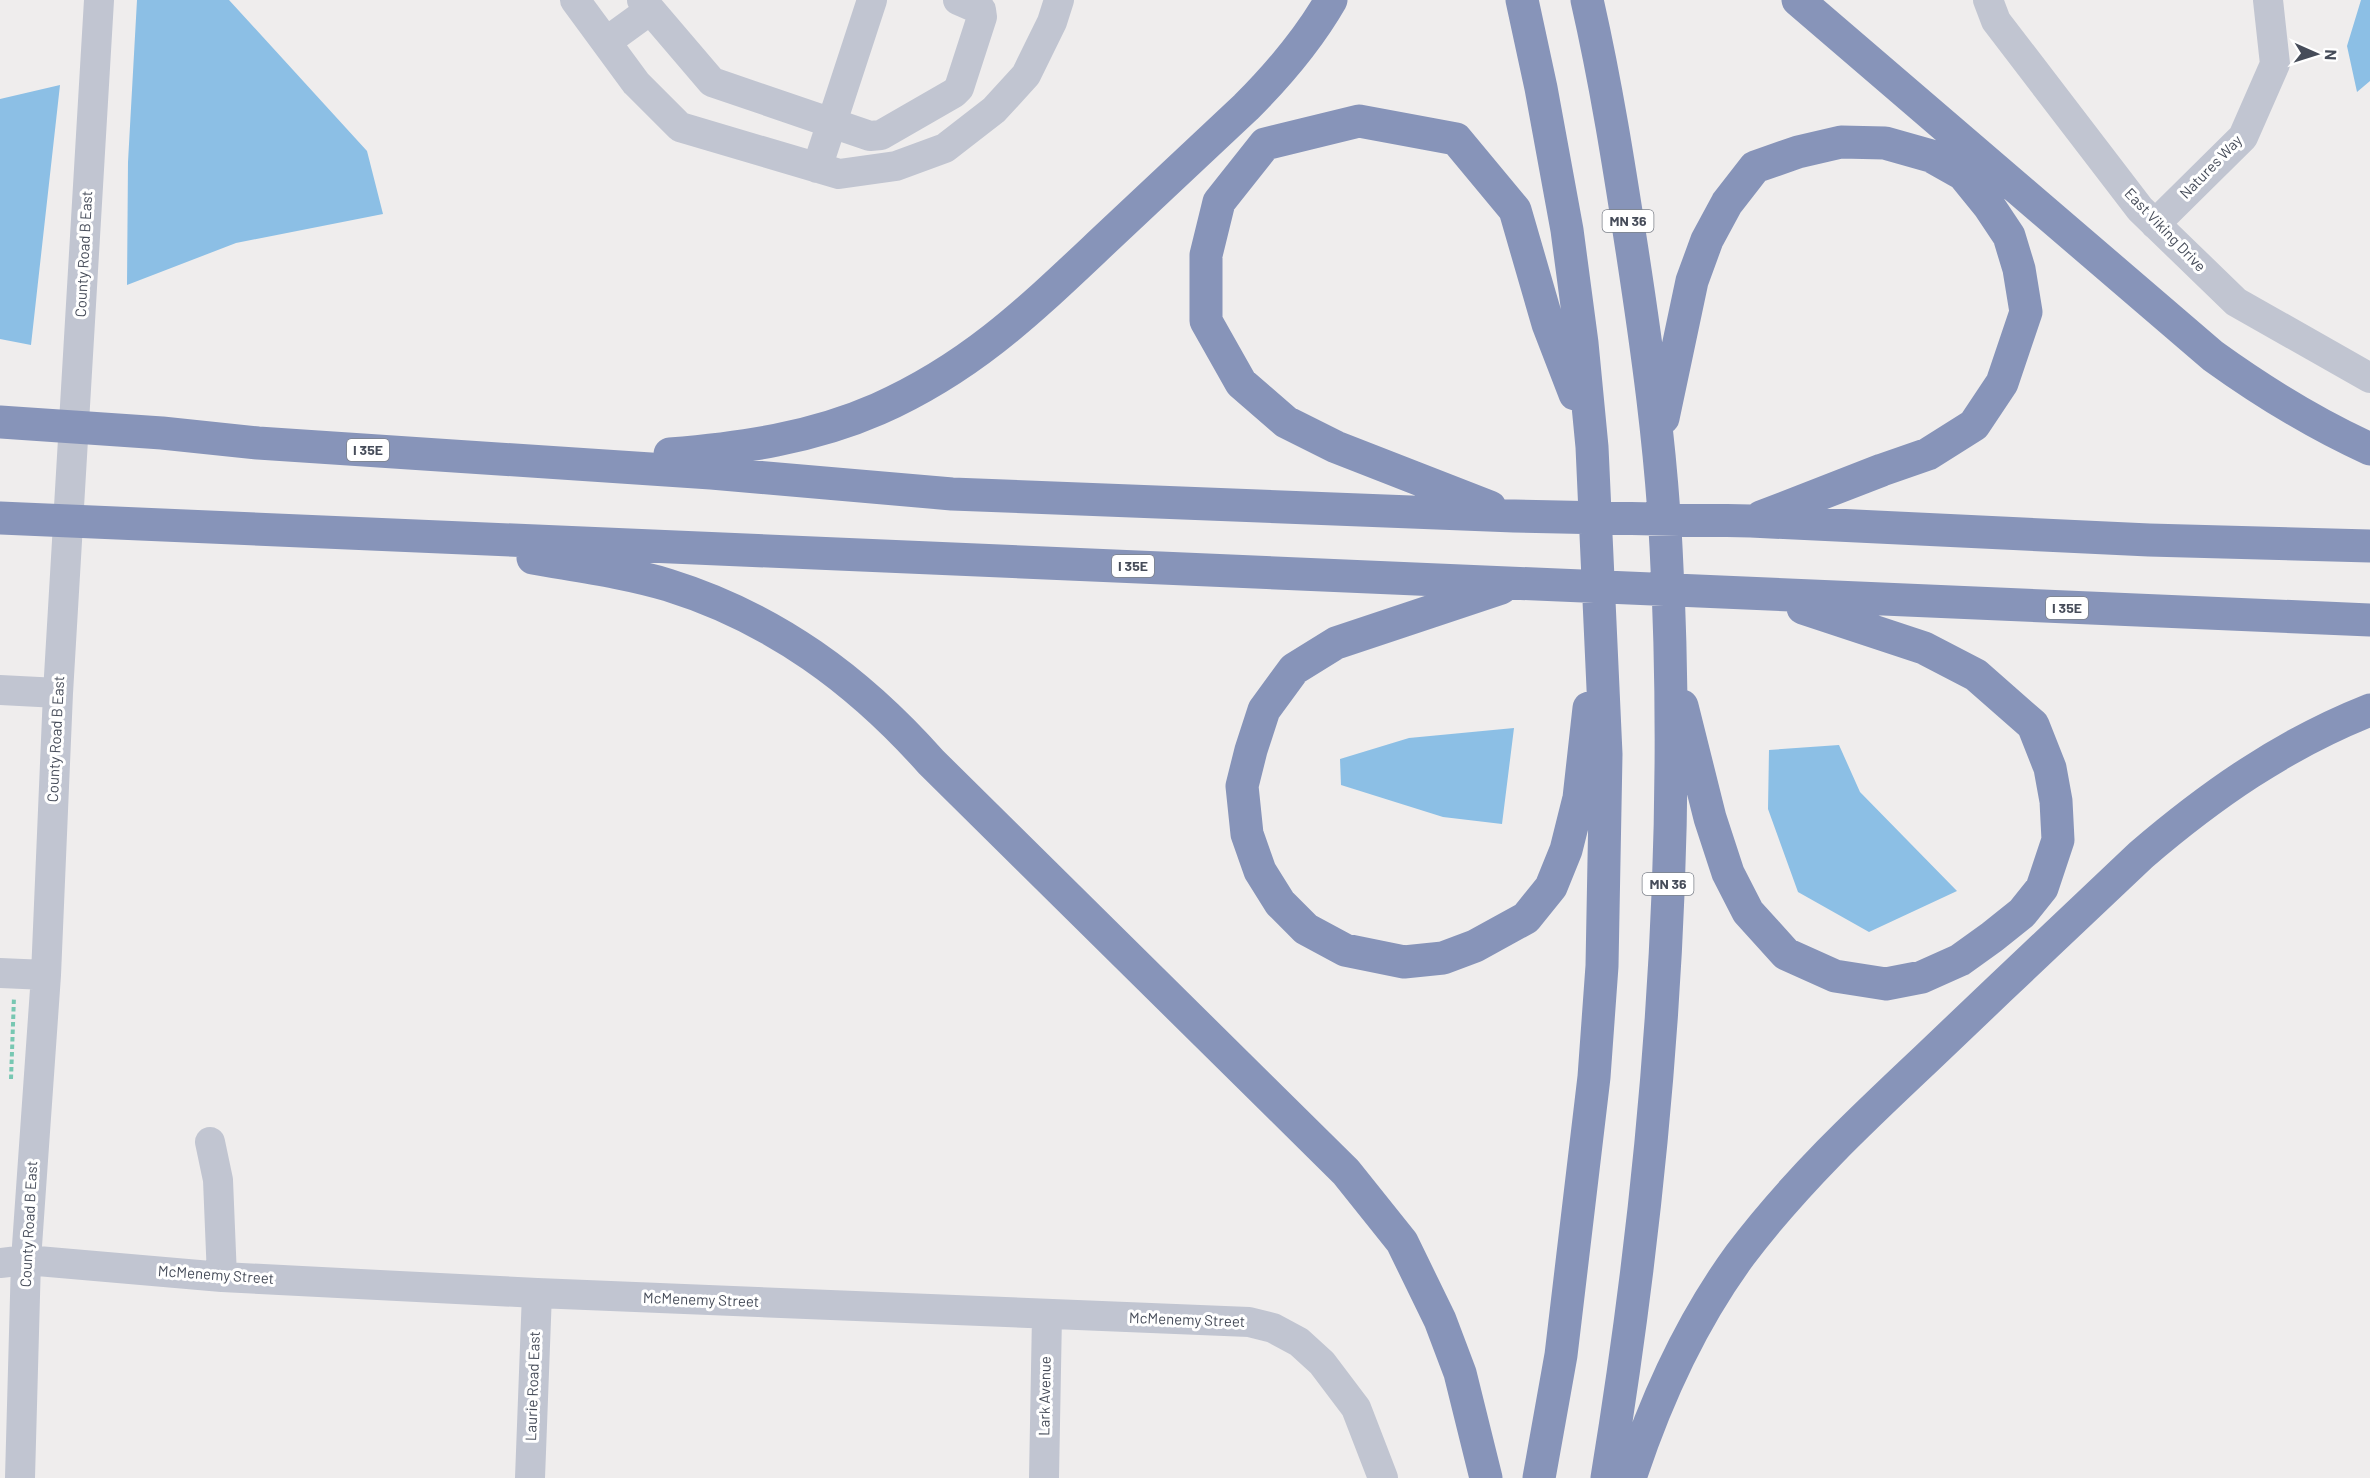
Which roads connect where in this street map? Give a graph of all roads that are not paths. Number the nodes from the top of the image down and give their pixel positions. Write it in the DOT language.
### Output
graph roads {
  1 [pos="99,0"];
  2 [pos="575,0"];
  3 [pos="872,0"];
  4 [pos="958,0"];
  5 [pos="1059,0"];
  6 [pos="1331,0"];
  7 [pos="1522,0"];
  8 [pos="1587,0"];
  9 [pos="1798,0"];
  10 [pos="1988,0"];
  11 [pos="2268,0"];
  12 [pos="646,5"];
  13 [pos="606,42"];
  14 [pos="831,123"];
  15 [pos="817,168"];
  16 [pos="2155,224"];
  17 [pos="2370,378"];
  18 [pos="3,423"];
  19 [pos="1592,439"];
  20 [pos="1658,443"];
  21 [pos="2370,449"];
  22 [pos="574,464"];
  23 [pos="1505,514"];
  24 [pos="2,518"];
  25 [pos="1758,520"];
  26 [pos="392,534"];
  27 [pos="2370,546"];
  28 [pos="1509,584"];
  29 [pos="1764,596"];
  30 [pos="2370,620"];
  31 [pos="1602,631"];
  32 [pos="1670,654"];
  33 [pos="0,690"];
  34 [pos="58,693"];
  35 [pos="2370,710"];
  36 [pos="0,973"];
  37 [pos="46,975"];
  38 [pos="210,1142"];
  39 [pos="13,1262"];
  40 [pos="222,1277"];
  41 [pos="537,1293"];
  42 [pos="1047,1315"];
  43 [pos="12,1327"];
  44 [pos="20,1478"];
  45 [pos="530,1478"];
  46 [pos="1044,1478"];
  47 [pos="1383,1478"];
  48 [pos="1486,1478"];
  49 [pos="1539,1478"];
  50 [pos="1607,1478"];
  51 [pos="1630,1478"];
  1 -- 34 [label="street, County Road B East"];
  2 -- 13 [label="street"];
  3 -- 14 [label="street"];
  4 -- 14 [label="street"];
  5 -- 15 [label="street"];
  6 -- 22 [label="highway"];
  7 -- 19 [label="highway"];
  8 -- 20 [label="highway, MN 36"];
  9 -- 21 [label="highway"];
  10 -- 16 [label="street, East Viking Drive"];
  11 -- 16 [label="street, Natures Way"];
  12 -- 13 [label="street"];
  12 -- 14 [label="street"];
  13 -- 15 [label="street"];
  14 -- 15 [label="street"];
  16 -- 17 [label="street, East Viking Drive"];
  18 -- 22 [label="highway, I 35E"];
  19 -- 23 [label="highway"];
  19 -- 31 [label="highway"];
  20 -- 25 [label="highway"];
  20 -- 32 [label="highway, MN 36"];
  22 -- 23 [label="highway, I 35E"];
  23 -- 25 [label="highway, I 35E"];
  24 -- 26 [label="highway, I 35E"];
  25 -- 27 [label="highway, I 35E"];
  26 -- 28 [label="highway, I 35E"];
  26 -- 48 [label="highway"];
  28 -- 29 [label="highway, I 35E"];
  28 -- 31 [label="highway"];
  29 -- 30 [label="highway, I 35E"];
  29 -- 32 [label="highway"];
  31 -- 49 [label="highway"];
  32 -- 50 [label="highway, MN 36"];
  33 -- 34 [label="street"];
  34 -- 37 [label="street, County Road B East"];
  35 -- 51 [label="highway"];
  36 -- 37 [label="street"];
  37 -- 39 [label="street, County Road B East"];
  38 -- 40 [label="street"];
  39 -- 40 [label="street, McMenemy Street"];
  39 -- 43 [label="street, County Road B East"];
  40 -- 41 [label="street, McMenemy Street"];
  41 -- 42 [label="street, McMenemy Street"];
  41 -- 45 [label="street, Laurie Road East"];
  42 -- 46 [label="street, Lark Avenue"];
  42 -- 47 [label="street, McMenemy Street"];
  43 -- 44 [label="street, County Road B East"];
}
